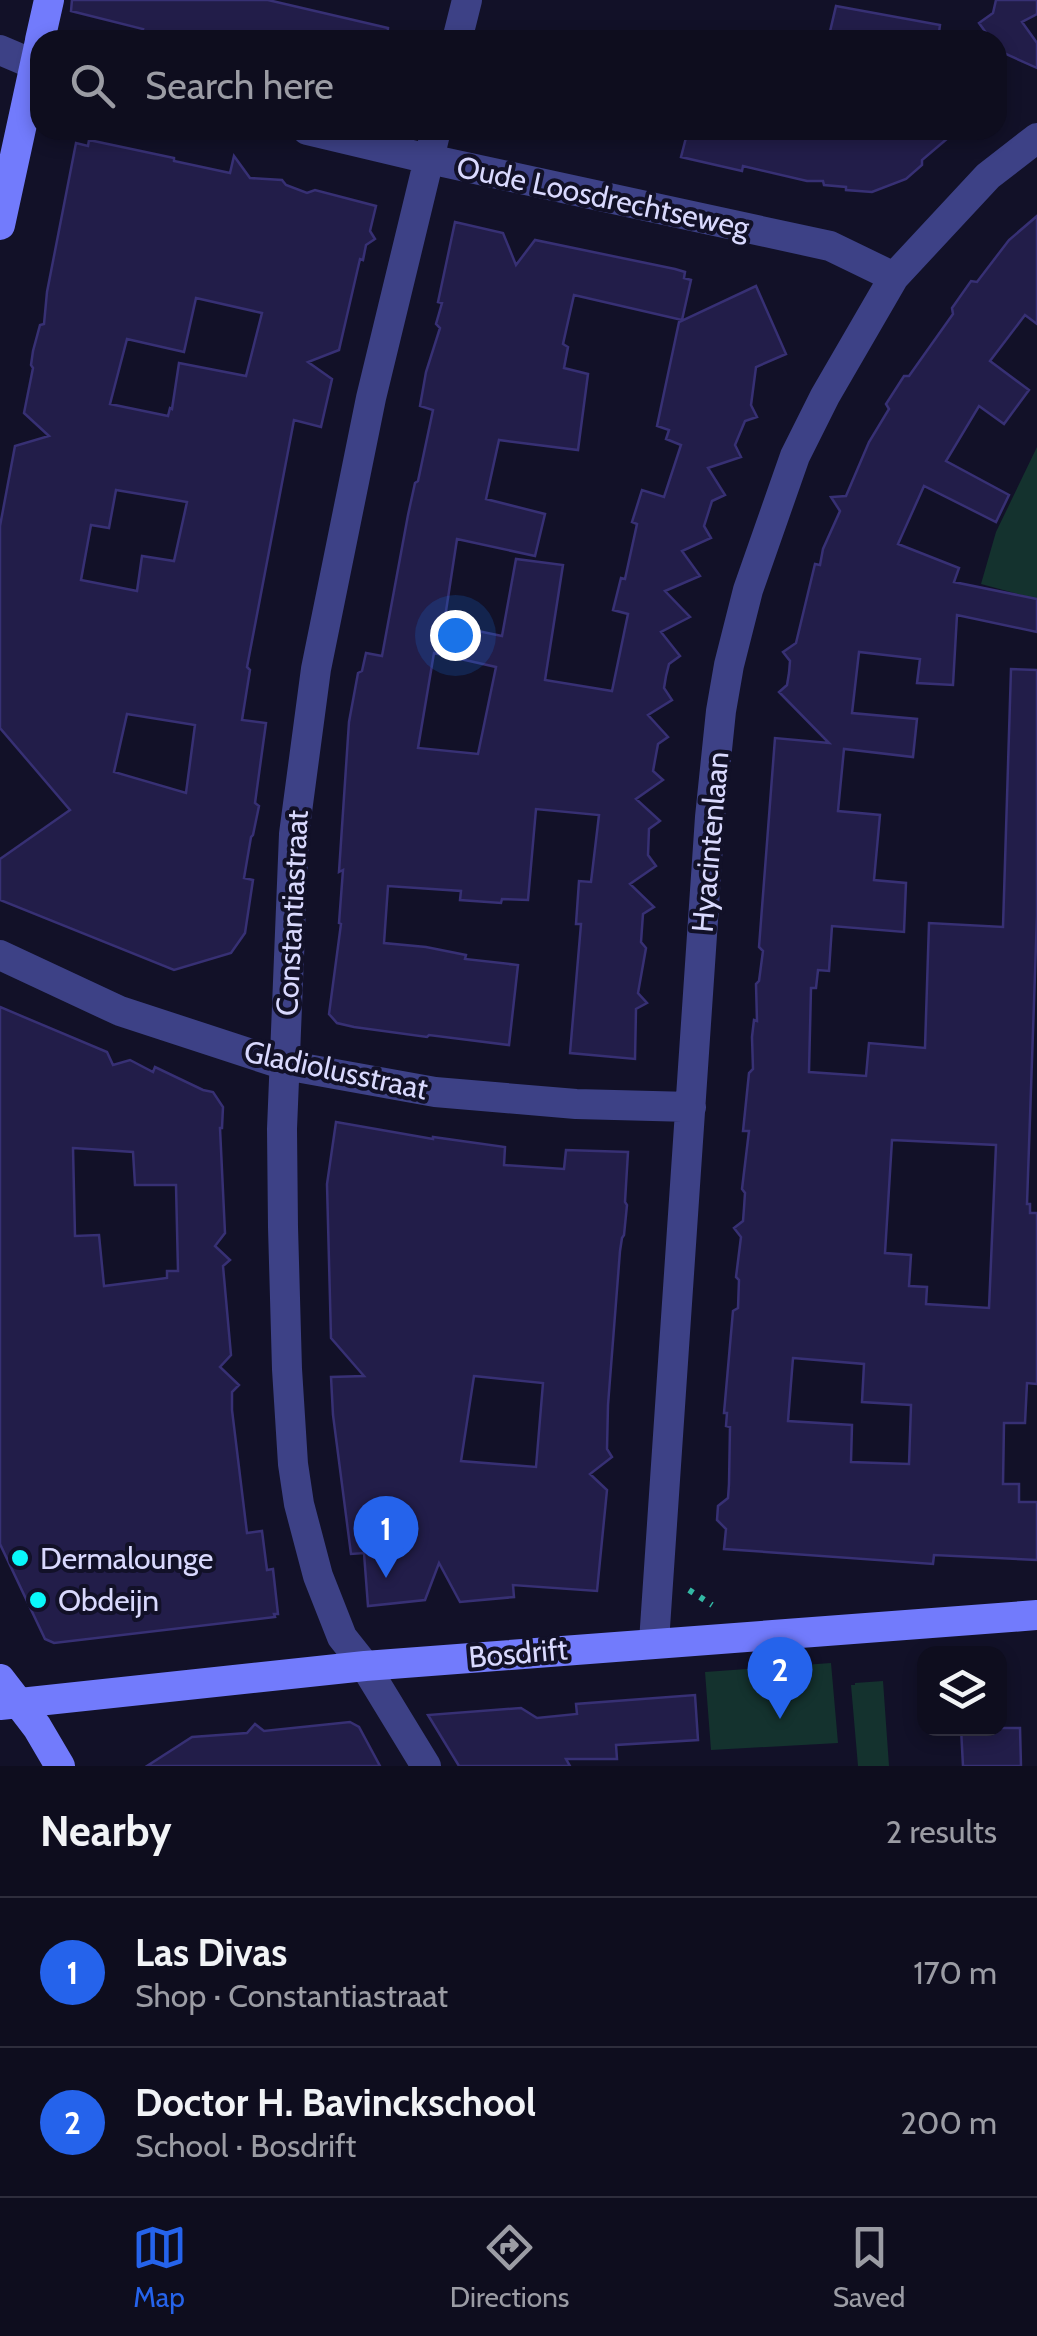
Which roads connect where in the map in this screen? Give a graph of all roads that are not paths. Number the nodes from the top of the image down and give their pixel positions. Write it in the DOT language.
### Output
graph roads {
  1 [pos="49,0"];
  2 [pos="466,0"];
  3 [pos="43,30"];
  4 [pos="459,30"];
  5 [pos="0,50"];
  6 [pos="30,52"];
  7 [pos="30,93"];
  8 [pos="1037,138"];
  9 [pos="397,140"];
  10 [pos="433,144"];
  11 [pos="0,225"];
  12 [pos="894,277"];
  13 [pos="0,955"];
  14 [pos="285,1065"];
  15 [pos="690,1108"];
  16 [pos="1037,1615"];
  17 [pos="654,1642"];
  18 [pos="365,1666"];
  19 [pos="6,1696"];
  20 [pos="60,1766"];
  21 [pos="426,1766"];
  1 -- 3 [label="street"];
  2 -- 4 [label="street"];
  5 -- 6 [label="street"];
  7 -- 11 [label="street"];
  8 -- 12 [label="street, Hyacintenlaan"];
  9 -- 10 [label="street, Oude Loosdrechtseweg"];
  10 -- 12 [label="street, Oude Loosdrechtseweg"];
  10 -- 14 [label="street, Constantiastraat"];
  12 -- 15 [label="street, Hyacintenlaan"];
  13 -- 14 [label="street, Gladiolusstraat"];
  14 -- 15 [label="street, Gladiolusstraat"];
  14 -- 18 [label="street, Constantiastraat"];
  15 -- 17 [label="street, Hyacintenlaan"];
  16 -- 17 [label="street, Bosdrift"];
  17 -- 18 [label="street, Bosdrift"];
  18 -- 19 [label="street, Bosdrift"];
  18 -- 21 [label="street, Constantiastraat"];
  19 -- 20 [label="street"];
}
